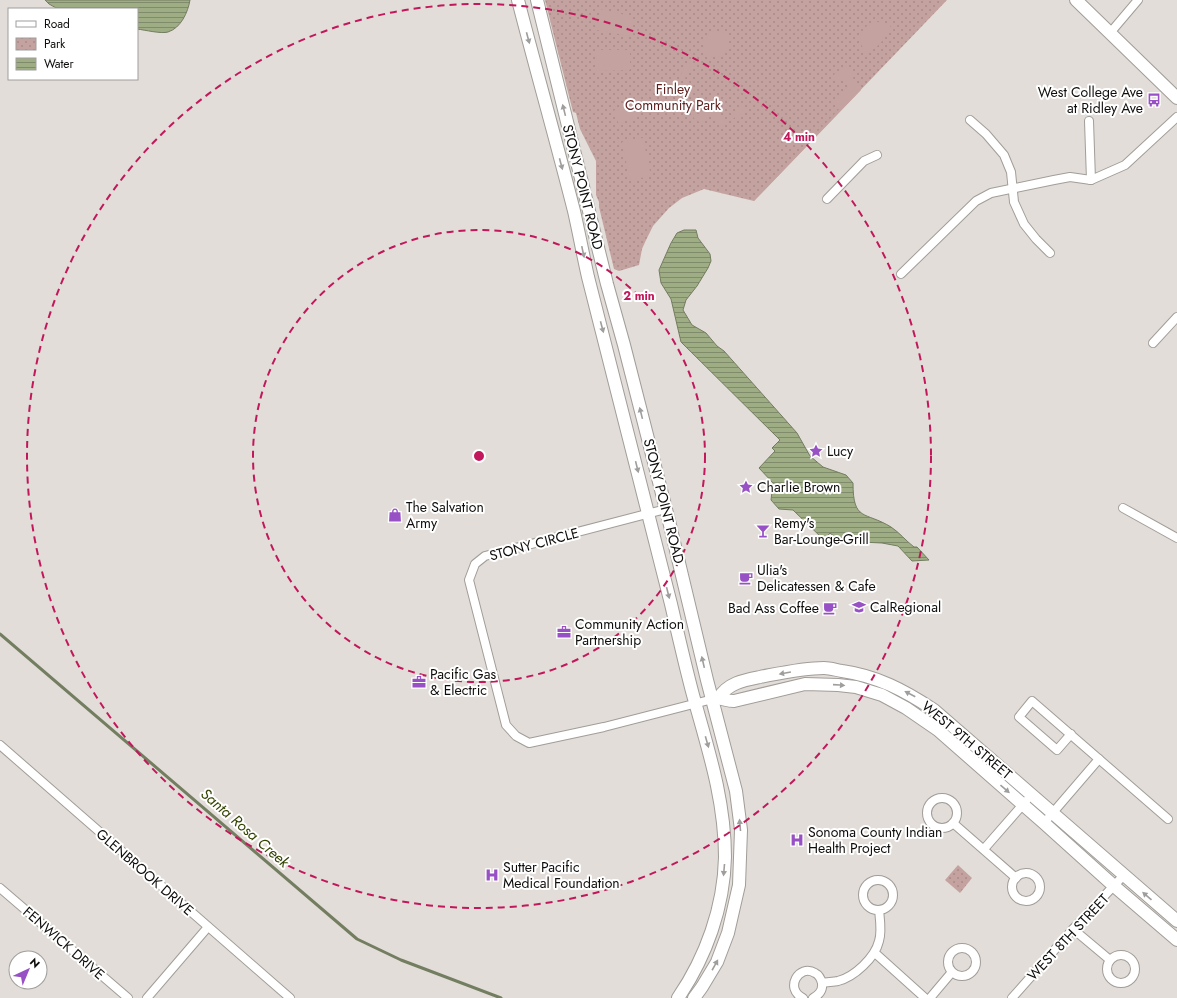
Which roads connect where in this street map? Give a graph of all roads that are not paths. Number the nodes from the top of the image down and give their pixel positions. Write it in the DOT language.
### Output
graph roads {
  1 [pos="518,0"];
  2 [pos="537,0"];
  3 [pos="1076,0"];
  4 [pos="1138,0"];
  5 [pos="1110,33"];
  6 [pos="1177,98"];
  7 [pos="1177,117"];
  8 [pos="970,120"];
  9 [pos="1089,121"];
  10 [pos="877,155"];
  11 [pos="1091,180"];
  12 [pos="1013,189"];
  13 [pos="827,199"];
  14 [pos="1050,253"];
  15 [pos="901,274"];
  16 [pos="1177,317"];
  17 [pos="1153,343"];
  18 [pos="1122,508"];
  19 [pos="666,509"];
  20 [pos="648,514"];
  21 [pos="1177,538"];
  22 [pos="716,699"];
  23 [pos="696,704"];
  24 [pos="1071,734"];
  25 [pos="0,745"];
  26 [pos="1099,759"];
  27 [pos="1032,795"];
  28 [pos="1023,805"];
  29 [pos="1053,813"];
  30 [pos="1168,819"];
  31 [pos="953,823"];
  32 [pos="1044,823"];
  33 [pos="984,849"];
  34 [pos="1124,876"];
  35 [pos="1016,878"];
  36 [pos="1114,886"];
  37 [pos="0,888"];
  38 [pos="880,910"];
  39 [pos="1177,921"];
  40 [pos="208,927"];
  41 [pos="1073,928"];
  42 [pos="1177,940"];
  43 [pos="875,953"];
  44 [pos="1110,960"];
  45 [pos="952,972"];
  46 [pos="822,982"];
  47 [pos="128,998"];
  48 [pos="147,998"];
  49 [pos="290,998"];
  50 [pos="678,998"];
  51 [pos="694,998"];
  52 [pos="803,998"];
  53 [pos="813,998"];
  54 [pos="925,998"];
  55 [pos="930,998"];
  56 [pos="1012,998"];
  1 -- 20 [label="main road, STONY POINT ROAD, one-way"];
  19 -- 2 [label="main road, STONY POINT ROAD, one-way"];
  3 -- 5 [label="main road"];
  4 -- 5 [label="street"];
  5 -- 6 [label="main road"];
  7 -- 11 [label="street"];
  8 -- 12 [label="street"];
  9 -- 11 [label="street"];
  10 -- 13 [label="street"];
  11 -- 12 [label="street"];
  12 -- 14 [label="street"];
  12 -- 15 [label="street"];
  16 -- 17 [label="street"];
  18 -- 21 [label="street"];
  19 -- 20 [label="street, STONY CIRCLE"];
  22 -- 19 [label="main road, STONY POINT ROAD, one-way"];
  20 -- 23 [label="main road, STONY POINT ROAD, one-way"];
  20 -- 23 [label="street, STONY CIRCLE"];
  22 -- 23 [label="street, STONY CIRCLE"];
  27 -- 22 [label="main road, WEST 9TH STREET, one-way"];
  22 -- 28 [label="main road, WEST 9TH STREET, one-way"];
  51 -- 22 [label="main road, STONY POINT ROAD, one-way"];
  23 -- 50 [label="main road, STONY POINT ROAD, one-way"];
  24 -- 24 [label="street"];
  24 -- 26 [label="street"];
  25 -- 40 [label="street, GLENBROOK DRIVE"];
  26 -- 29 [label="street"];
  26 -- 30 [label="street"];
  27 -- 28 [label="street"];
  27 -- 29 [label="main road, WEST 9TH STREET"];
  28 -- 32 [label="main road, WEST 9TH STREET"];
  28 -- 33 [label="street"];
  29 -- 32 [label="street"];
  29 -- 34 [label="main road, WEST 9TH STREET"];
  31 -- 33 [label="street"];
  32 -- 36 [label="main road, WEST 9TH STREET"];
  33 -- 35 [label="street"];
  34 -- 36 [label="street, WEST 8TH STREET"];
  39 -- 34 [label="main road, WEST 9TH STREET, one-way"];
  36 -- 41 [label="street, WEST 8TH STREET"];
  36 -- 42 [label="main road, WEST 9TH STREET"];
  37 -- 47 [label="street, FENWICK DRIVE"];
  38 -- 43 [label="street"];
  40 -- 48 [label="street"];
  40 -- 49 [label="street, GLENBROOK DRIVE"];
  41 -- 44 [label="street"];
  41 -- 56 [label="street, WEST 8TH STREET"];
  43 -- 46 [label="street"];
  43 -- 54 [label="street"];
  45 -- 55 [label="street"];
  46 -- 52 [label="street"];
  46 -- 53 [label="street"];
}
